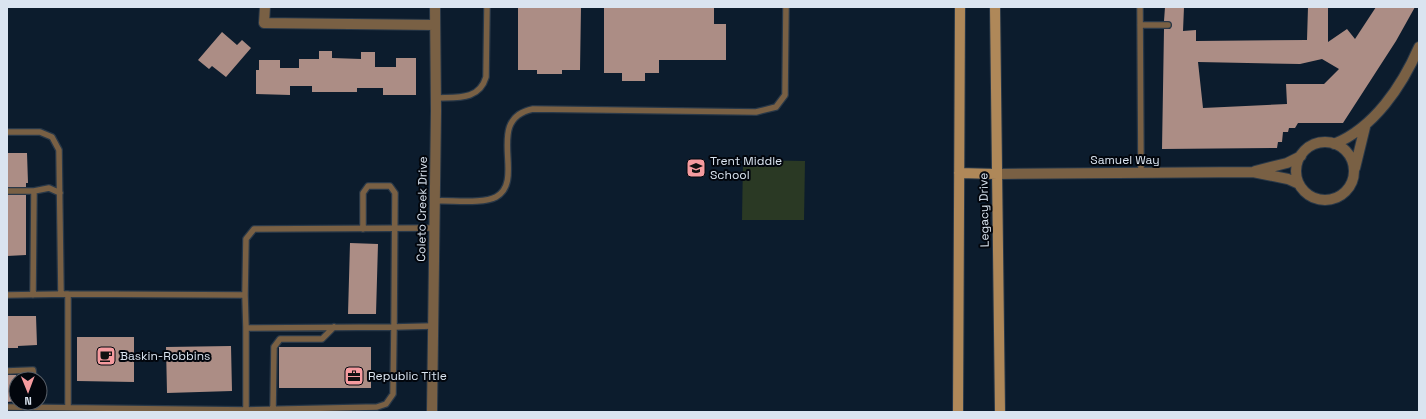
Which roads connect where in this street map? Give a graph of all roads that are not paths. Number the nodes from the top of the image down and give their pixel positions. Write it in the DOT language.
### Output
graph roads {
  1 [pos="265,7"];
  2 [pos="435,7"];
  3 [pos="487,7"];
  4 [pos="786,7"];
  5 [pos="960,7"];
  6 [pos="995,7"];
  7 [pos="1140,7"];
  8 [pos="435,25"];
  9 [pos="1140,25"];
  10 [pos="1168,25"];
  11 [pos="1419,47"];
  12 [pos="436,98"];
  13 [pos="1365,127"];
  14 [pos="7,132"];
  15 [pos="1334,144"];
  16 [pos="1301,156"];
  17 [pos="1141,172"];
  18 [pos="1253,172"];
  19 [pos="1354,172"];
  20 [pos="959,173"];
  21 [pos="997,174"];
  22 [pos="1300,184"];
  23 [pos="7,191"];
  24 [pos="34,191"];
  25 [pos="60,193"];
  26 [pos="435,200"];
  27 [pos="395,228"];
  28 [pos="434,228"];
  29 [pos="363,229"];
  30 [pos="33,294"];
  31 [pos="61,294"];
  32 [pos="68,294"];
  33 [pos="7,295"];
  34 [pos="245,295"];
  35 [pos="433,326"];
  36 [pos="334,327"];
  37 [pos="394,327"];
  38 [pos="246,328"];
  39 [pos="24,371"];
  40 [pos="33,371"];
  41 [pos="48,407"];
  42 [pos="68,410"];
  43 [pos="273,410"];
  44 [pos="246,411"];
  45 [pos="432,412"];
  46 [pos="958,412"];
  47 [pos="1000,412"];
  1 -- 8 [label="street"];
  2 -- 8 [label="street, Coleto Creek Drive"];
  3 -- 12 [label="lane"];
  4 -- 26 [label="lane"];
  5 -- 20 [label="main road, Legacy Drive"];
  6 -- 21 [label="main road, Legacy Drive"];
  7 -- 9 [label="lane"];
  8 -- 12 [label="street, Coleto Creek Drive"];
  9 -- 10 [label="lane"];
  9 -- 17 [label="lane"];
  11 -- 13 [label="street"];
  12 -- 26 [label="street, Coleto Creek Drive"];
  13 -- 15 [label="street"];
  13 -- 19 [label="street"];
  14 -- 25 [label="lane"];
  15 -- 16 [label="street"];
  15 -- 19 [label="street"];
  16 -- 18 [label="street, Samuel Way"];
  16 -- 22 [label="street"];
  17 -- 18 [label="street, Samuel Way"];
  17 -- 21 [label="street, Samuel Way"];
  18 -- 22 [label="street, Samuel Way"];
  19 -- 22 [label="street"];
  20 -- 21 [label="main road"];
  20 -- 46 [label="main road, Legacy Drive"];
  21 -- 47 [label="main road, Legacy Drive"];
  23 -- 24 [label="lane"];
  24 -- 25 [label="lane"];
  24 -- 30 [label="lane"];
  25 -- 31 [label="lane"];
  26 -- 28 [label="street, Coleto Creek Drive"];
  27 -- 28 [label="lane"];
  27 -- 29 [label="lane"];
  27 -- 29 [label="lane"];
  27 -- 37 [label="lane"];
  28 -- 35 [label="street, Coleto Creek Drive"];
  29 -- 34 [label="lane"];
  30 -- 31 [label="lane"];
  30 -- 33 [label="lane"];
  31 -- 32 [label="lane"];
  32 -- 34 [label="lane"];
  32 -- 42 [label="lane"];
  34 -- 38 [label="lane"];
  35 -- 37 [label="lane"];
  35 -- 45 [label="street, Coleto Creek Drive"];
  36 -- 37 [label="lane"];
  36 -- 38 [label="lane"];
  36 -- 43 [label="lane"];
  37 -- 43 [label="lane"];
  38 -- 44 [label="lane"];
  39 -- 40 [label="lane"];
  41 -- 42 [label="lane"];
  42 -- 44 [label="lane"];
  43 -- 44 [label="lane"];
}
